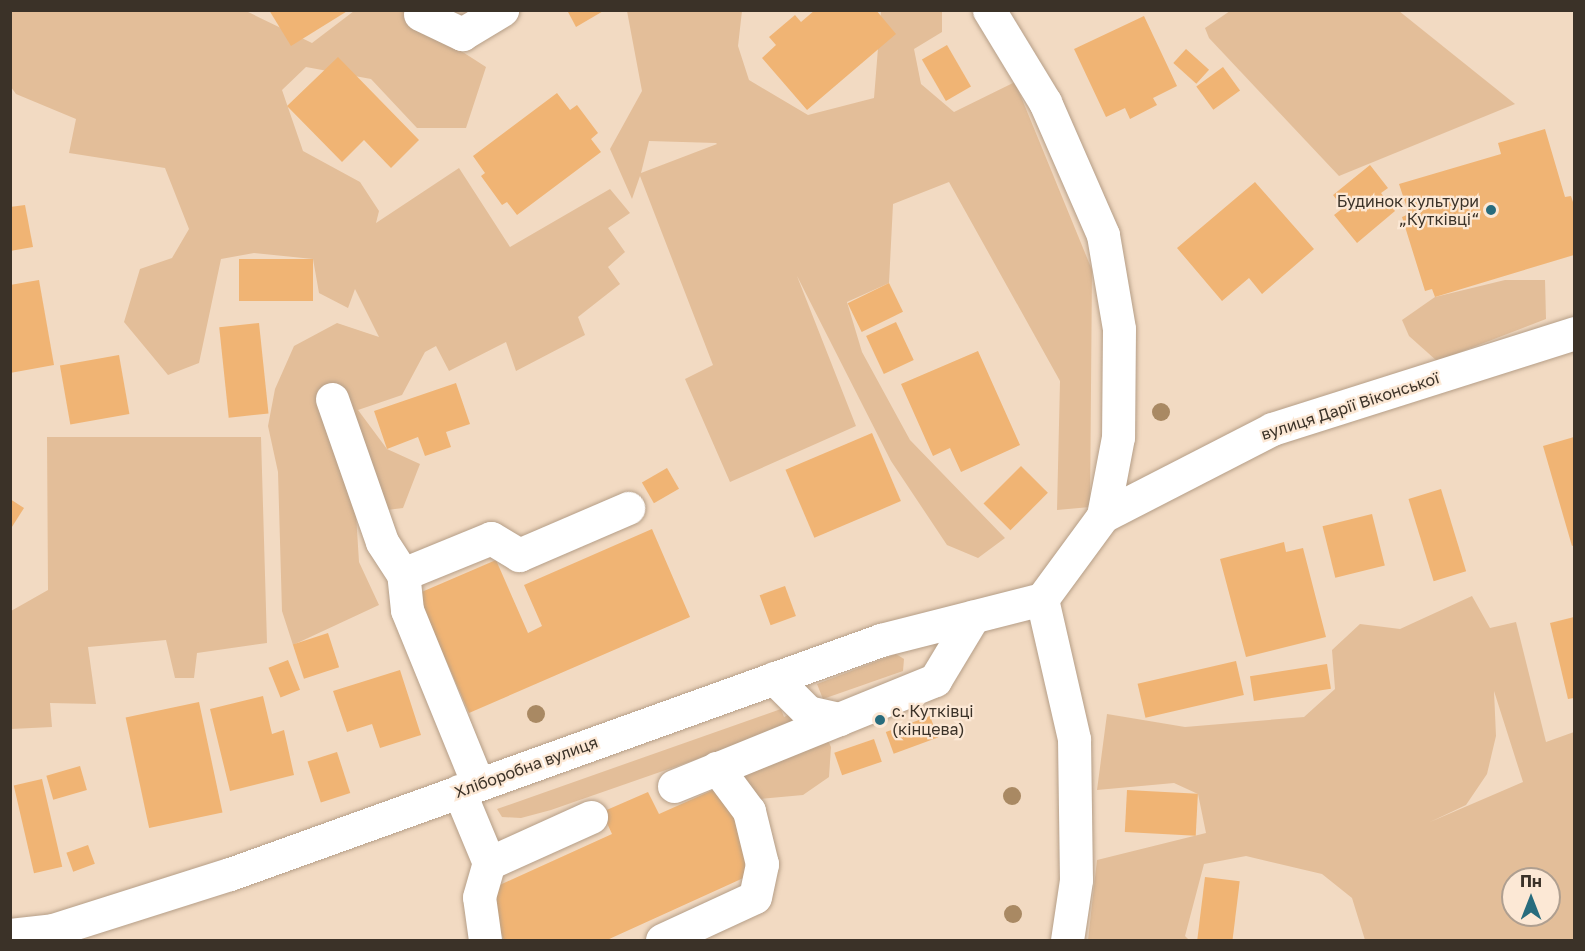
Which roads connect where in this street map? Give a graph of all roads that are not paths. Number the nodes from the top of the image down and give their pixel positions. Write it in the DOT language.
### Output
graph roads {
  1 [pos="501,10"];
  2 [pos="988,10"];
  3 [pos="420,14"];
  4 [pos="1575,333"];
  5 [pos="332,399"];
  6 [pos="628,508"];
  7 [pos="1103,516"];
  8 [pos="403,574"];
  9 [pos="1042,599"];
  10 [pos="973,617"];
  11 [pos="774,678"];
  12 [pos="839,719"];
  13 [pos="717,768"];
  14 [pos="674,786"];
  15 [pos="469,788"];
  16 [pos="591,817"];
  17 [pos="489,863"];
  18 [pos="10,935"];
  19 [pos="485,940"];
  20 [pos="662,940"];
  21 [pos="1067,940"];
  1 -- 3 [label="street"];
  2 -- 7 [label="street"];
  4 -- 7 [label="street, вулиця Дарії Віконської"];
  5 -- 8 [label="street"];
  6 -- 8 [label="street"];
  7 -- 9 [label="street"];
  8 -- 15 [label="street"];
  9 -- 10 [label="street, Хліборобна вулиця"];
  9 -- 21 [label="street"];
  10 -- 11 [label="street, Хліборобна вулиця"];
  10 -- 12 [label="street"];
  11 -- 12 [label="street"];
  11 -- 15 [label="street, Хліборобна вулиця"];
  12 -- 13 [label="street"];
  13 -- 14 [label="street"];
  13 -- 20 [label="street"];
  15 -- 17 [label="street"];
  15 -- 18 [label="street, Хліборобна вулиця"];
  16 -- 17 [label="street"];
  17 -- 19 [label="street"];
}
